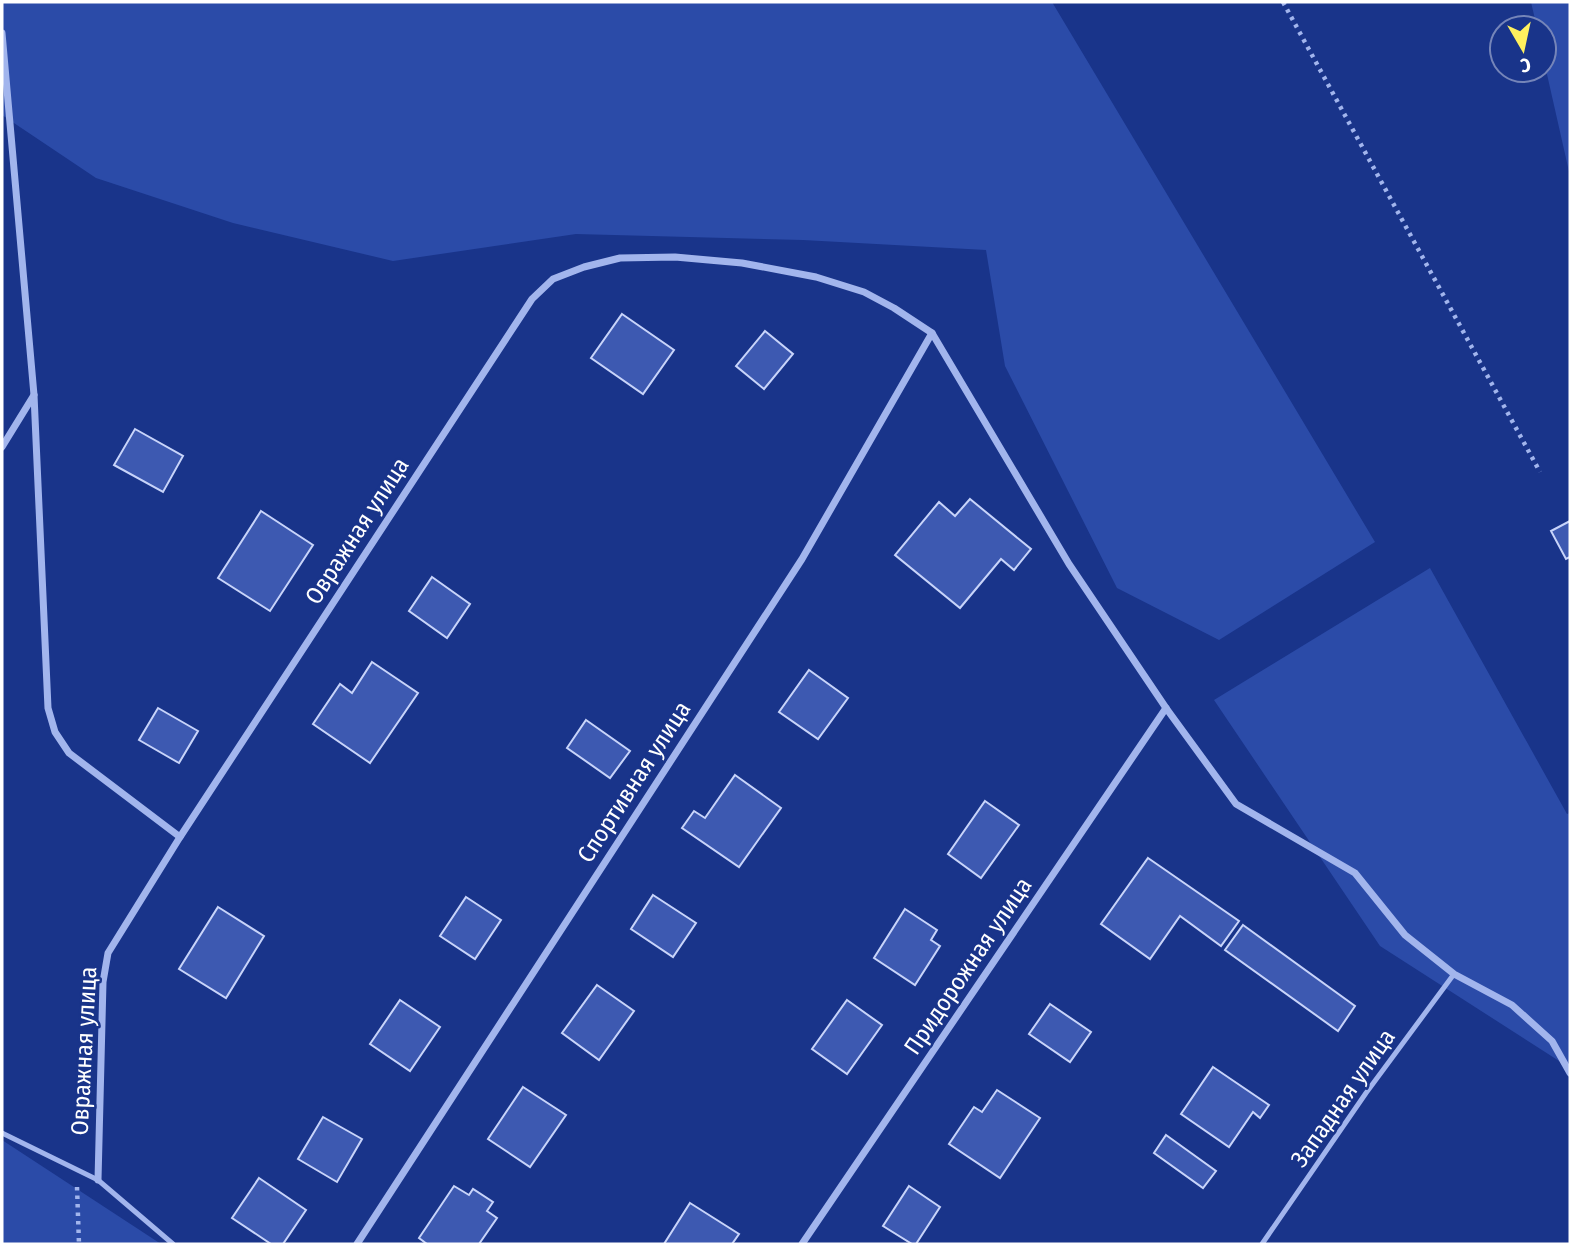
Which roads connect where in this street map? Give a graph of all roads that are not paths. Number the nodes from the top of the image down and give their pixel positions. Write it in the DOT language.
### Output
graph roads {
  1 [pos="2,33"];
  2 [pos="932,333"];
  3 [pos="34,395"];
  4 [pos="2,447"];
  5 [pos="1166,709"];
  6 [pos="180,837"];
  7 [pos="1454,974"];
  8 [pos="1570,1073"];
  9 [pos="2,1133"];
  10 [pos="98,1180"];
  11 [pos="173,1244"];
  12 [pos="357,1244"];
  13 [pos="802,1244"];
  14 [pos="1262,1244"];
  1 -- 3 [label="street"];
  2 -- 5 [label="street"];
  2 -- 6 [label="street, Овражная улица"];
  2 -- 12 [label="street, Спортивная улица"];
  3 -- 4 [label="street"];
  3 -- 6 [label="street"];
  5 -- 7 [label="street"];
  5 -- 13 [label="street, Придорожная улица"];
  6 -- 10 [label="street, Овражная улица"];
  7 -- 8 [label="street"];
  7 -- 14 [label="lane, Западная улица"];
  9 -- 10 [label="lane"];
  10 -- 11 [label="lane"];
}
